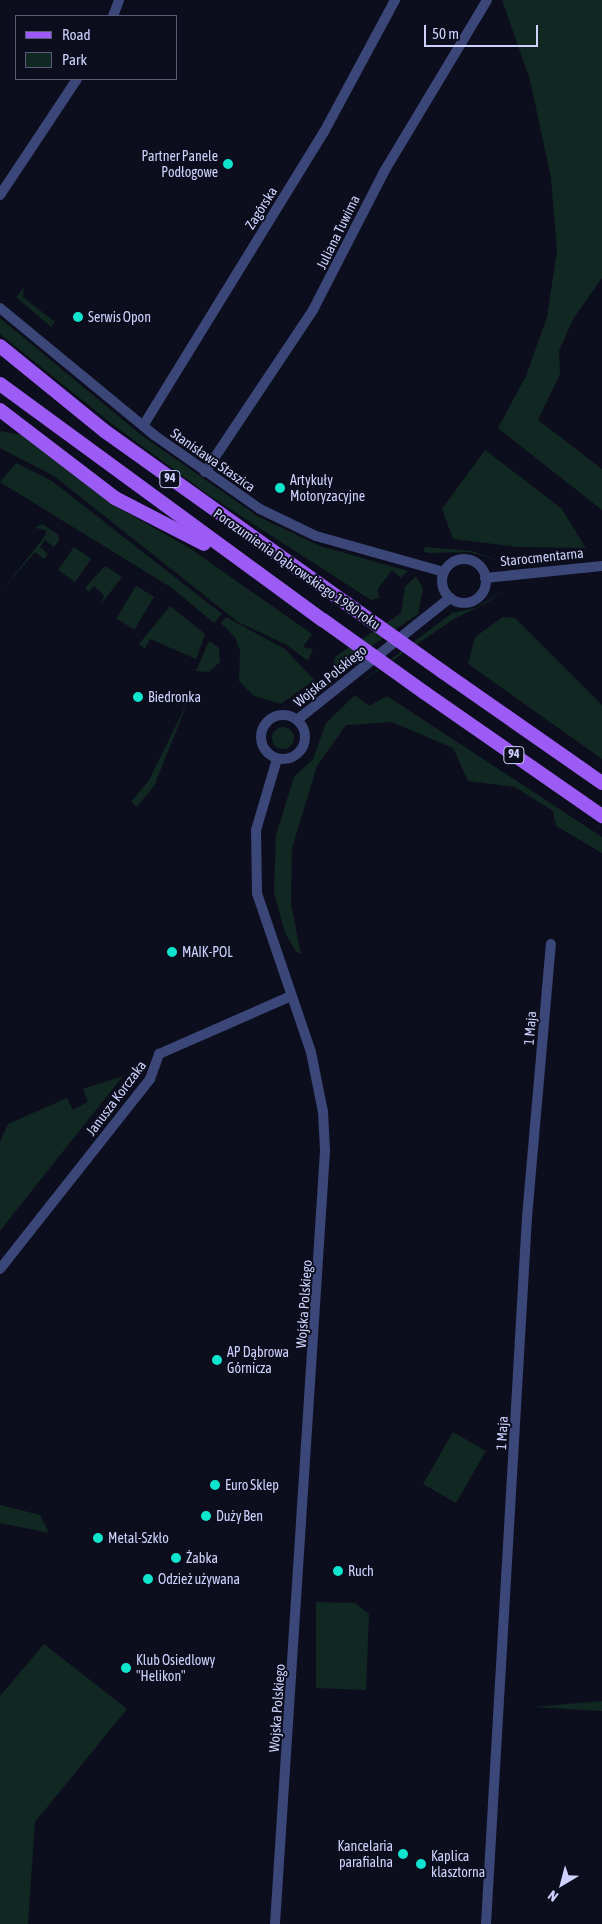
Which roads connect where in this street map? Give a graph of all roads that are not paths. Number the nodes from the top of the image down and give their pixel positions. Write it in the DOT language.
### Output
graph roads {
  1 [pos="119,0"];
  2 [pos="395,0"];
  3 [pos="487,0"];
  4 [pos="113,15"];
  5 [pos="76,80"];
  6 [pos="0,195"];
  7 [pos="0,308"];
  8 [pos="0,346"];
  9 [pos="0,384"];
  10 [pos="0,410"];
  11 [pos="143,426"];
  12 [pos="205,472"];
  13 [pos="224,550"];
  14 [pos="602,566"];
  15 [pos="444,572"];
  16 [pos="485,578"];
  17 [pos="450,598"];
  18 [pos="297,720"];
  19 [pos="277,759"];
  20 [pos="602,783"];
  21 [pos="602,816"];
  22 [pos="551,944"];
  23 [pos="291,996"];
  24 [pos="0,1269"];
  25 [pos="275,1924"];
  26 [pos="486,1924"];
  1 -- 4 [label="street"];
  2 -- 11 [label="street, Zagórska"];
  3 -- 12 [label="street, Juliana Tuwima"];
  5 -- 6 [label="street"];
  7 -- 11 [label="street, Stanisława Staszica"];
  8 -- 20 [label="main road, Porozumienia Dąbrowskiego 1980 roku / 94, bridge"];
  9 -- 13 [label="main road, Porozumienia Dąbrowskiego 1980 roku / 94"];
  10 -- 13 [label="main road"];
  11 -- 12 [label="street, Stanisława Staszica"];
  12 -- 15 [label="street, Stanisława Staszica"];
  13 -- 21 [label="main road, Porozumienia Dąbrowskiego 1980 roku / 94, bridge"];
  14 -- 16 [label="street, Starocmentarna"];
  15 -- 16 [label="street"];
  15 -- 17 [label="street"];
  16 -- 17 [label="street"];
  17 -- 18 [label="street, Wojska Polskiego"];
  18 -- 19 [label="street"];
  18 -- 19 [label="street"];
  19 -- 23 [label="street, Wojska Polskiego"];
  22 -- 26 [label="street, 1 Maja"];
  23 -- 24 [label="street, Janusza Korczaka"];
  23 -- 25 [label="street, Wojska Polskiego"];
}
